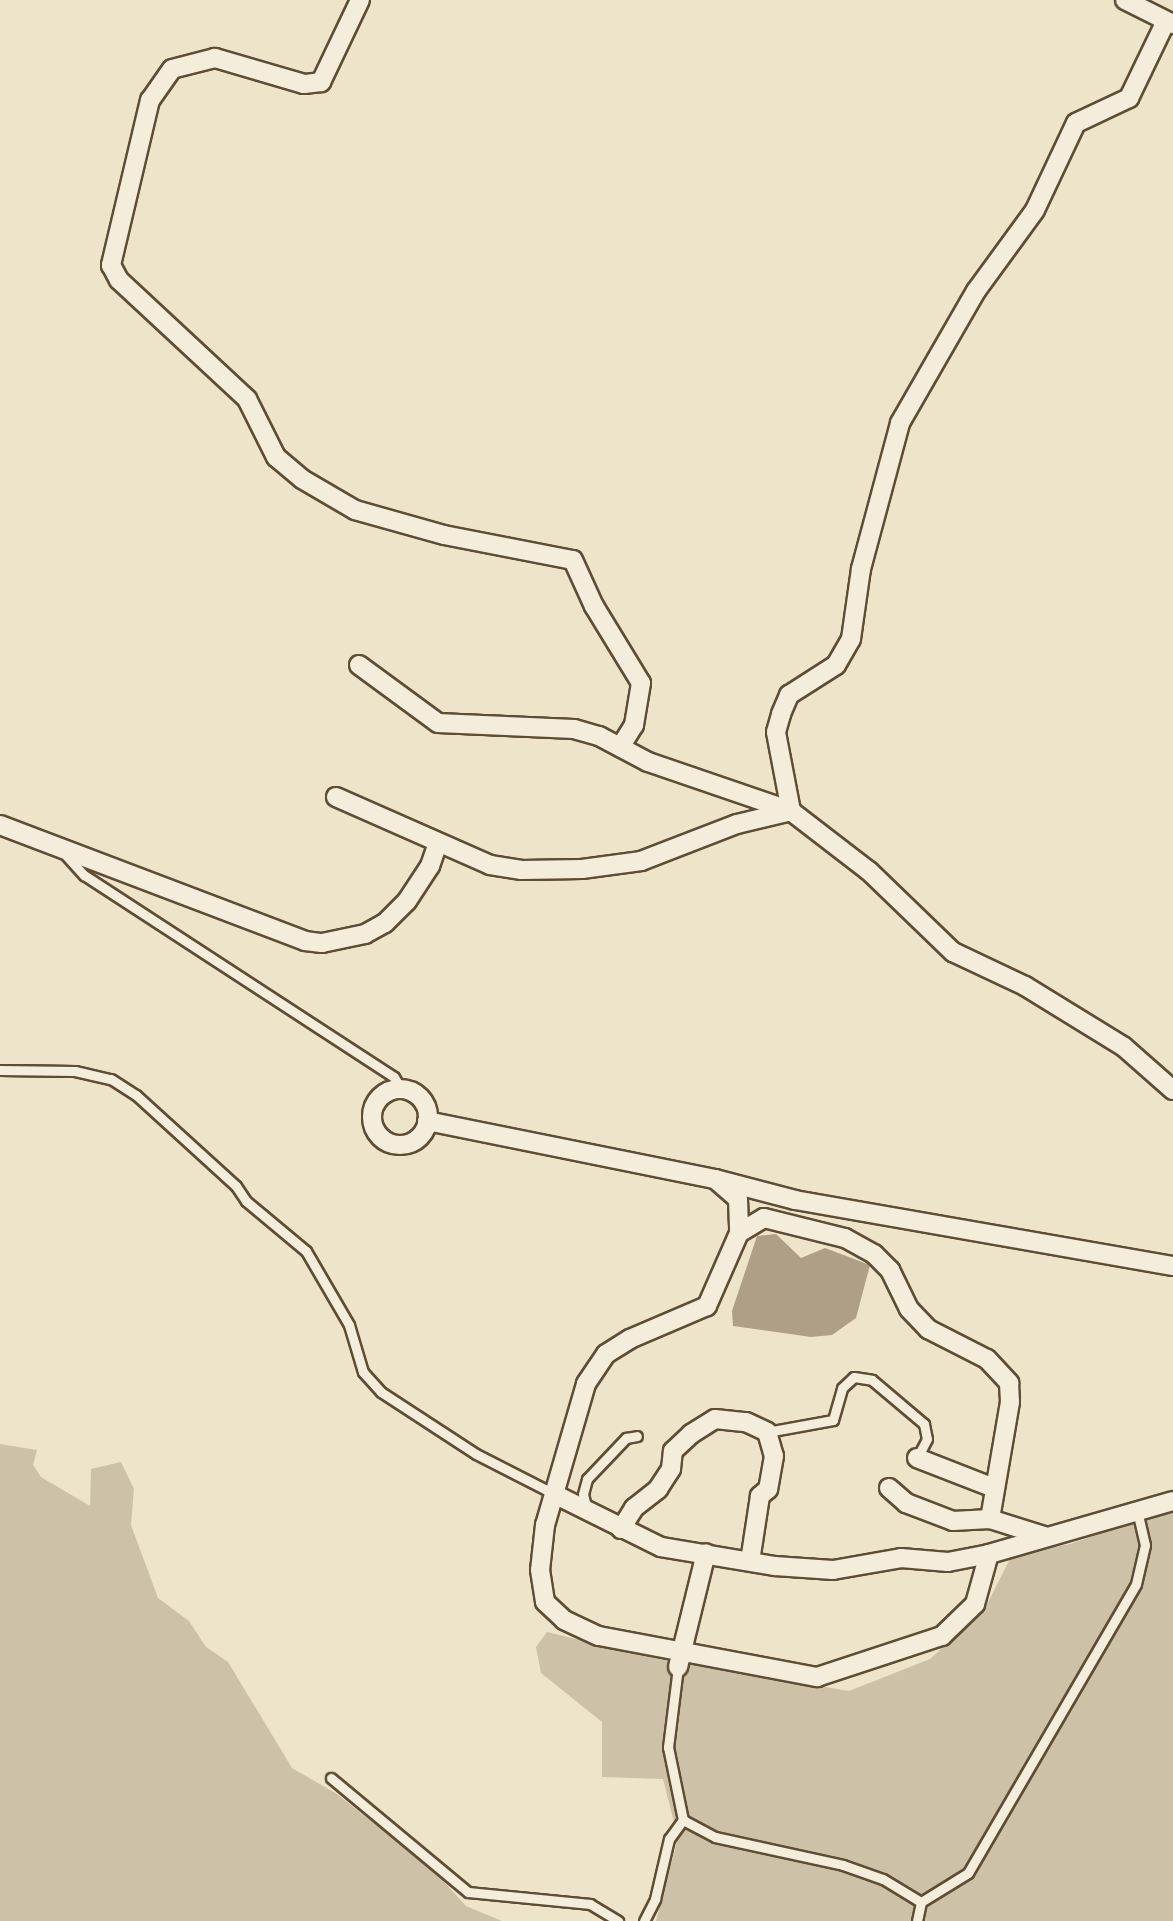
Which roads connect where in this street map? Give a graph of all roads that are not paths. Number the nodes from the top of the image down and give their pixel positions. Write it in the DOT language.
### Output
graph roads {
  1 [pos="360,0"];
  2 [pos="1125,0"];
  3 [pos="1170,22"];
  4 [pos="359,665"];
  5 [pos="620,747"];
  6 [pos="336,797"];
  7 [pos="791,811"];
  8 [pos="0,825"];
  9 [pos="438,842"];
  10 [pos="60,847"];
  11 [pos="0,1070"];
  12 [pos="401,1089"];
  13 [pos="1173,1090"];
  14 [pos="427,1121"];
  15 [pos="715,1179"];
  16 [pos="739,1233"];
  17 [pos="1173,1266"];
  18 [pos="767,1432"];
  19 [pos="637,1436"];
  20 [pos="917,1458"];
  21 [pos="889,1488"];
  22 [pos="994,1488"];
  23 [pos="554,1494"];
  24 [pos="1173,1501"];
  25 [pos="1137,1511"];
  26 [pos="589,1515"];
  27 [pos="990,1518"];
  28 [pos="621,1529"];
  29 [pos="1044,1536"];
  30 [pos="706,1553"];
  31 [pos="989,1554"];
  32 [pos="750,1561"];
  33 [pos="679,1659"];
  34 [pos="331,1779"];
  35 [pos="683,1820"];
  36 [pos="921,1902"];
  37 [pos="618,1921"];
  38 [pos="644,1921"];
  39 [pos="917,1921"];
  1 -- 5 [label="street"];
  2 -- 3 [label="street"];
  3 -- 7 [label="street"];
  4 -- 5 [label="street"];
  5 -- 7 [label="street"];
  6 -- 9 [label="street"];
  7 -- 9 [label="street"];
  7 -- 13 [label="street"];
  8 -- 10 [label="street"];
  9 -- 10 [label="street"];
  10 -- 12 [label="lane"];
  11 -- 23 [label="lane"];
  12 -- 14 [label="street"];
  12 -- 14 [label="street"];
  14 -- 15 [label="street"];
  15 -- 16 [label="street"];
  15 -- 17 [label="street"];
  16 -- 22 [label="street"];
  16 -- 23 [label="street"];
  18 -- 20 [label="lane"];
  18 -- 28 [label="street"];
  18 -- 32 [label="street"];
  19 -- 26 [label="lane"];
  20 -- 22 [label="street"];
  21 -- 27 [label="street"];
  22 -- 27 [label="street"];
  23 -- 26 [label="street"];
  23 -- 33 [label="street"];
  24 -- 25 [label="street"];
  25 -- 29 [label="street"];
  25 -- 36 [label="lane"];
  26 -- 28 [label="street"];
  27 -- 29 [label="street"];
  28 -- 30 [label="street"];
  29 -- 31 [label="street"];
  30 -- 32 [label="street"];
  30 -- 33 [label="street"];
  31 -- 32 [label="street"];
  31 -- 33 [label="street"];
  33 -- 35 [label="lane"];
  34 -- 37 [label="lane"];
  35 -- 36 [label="lane"];
  35 -- 38 [label="lane"];
  36 -- 39 [label="lane"];
}
